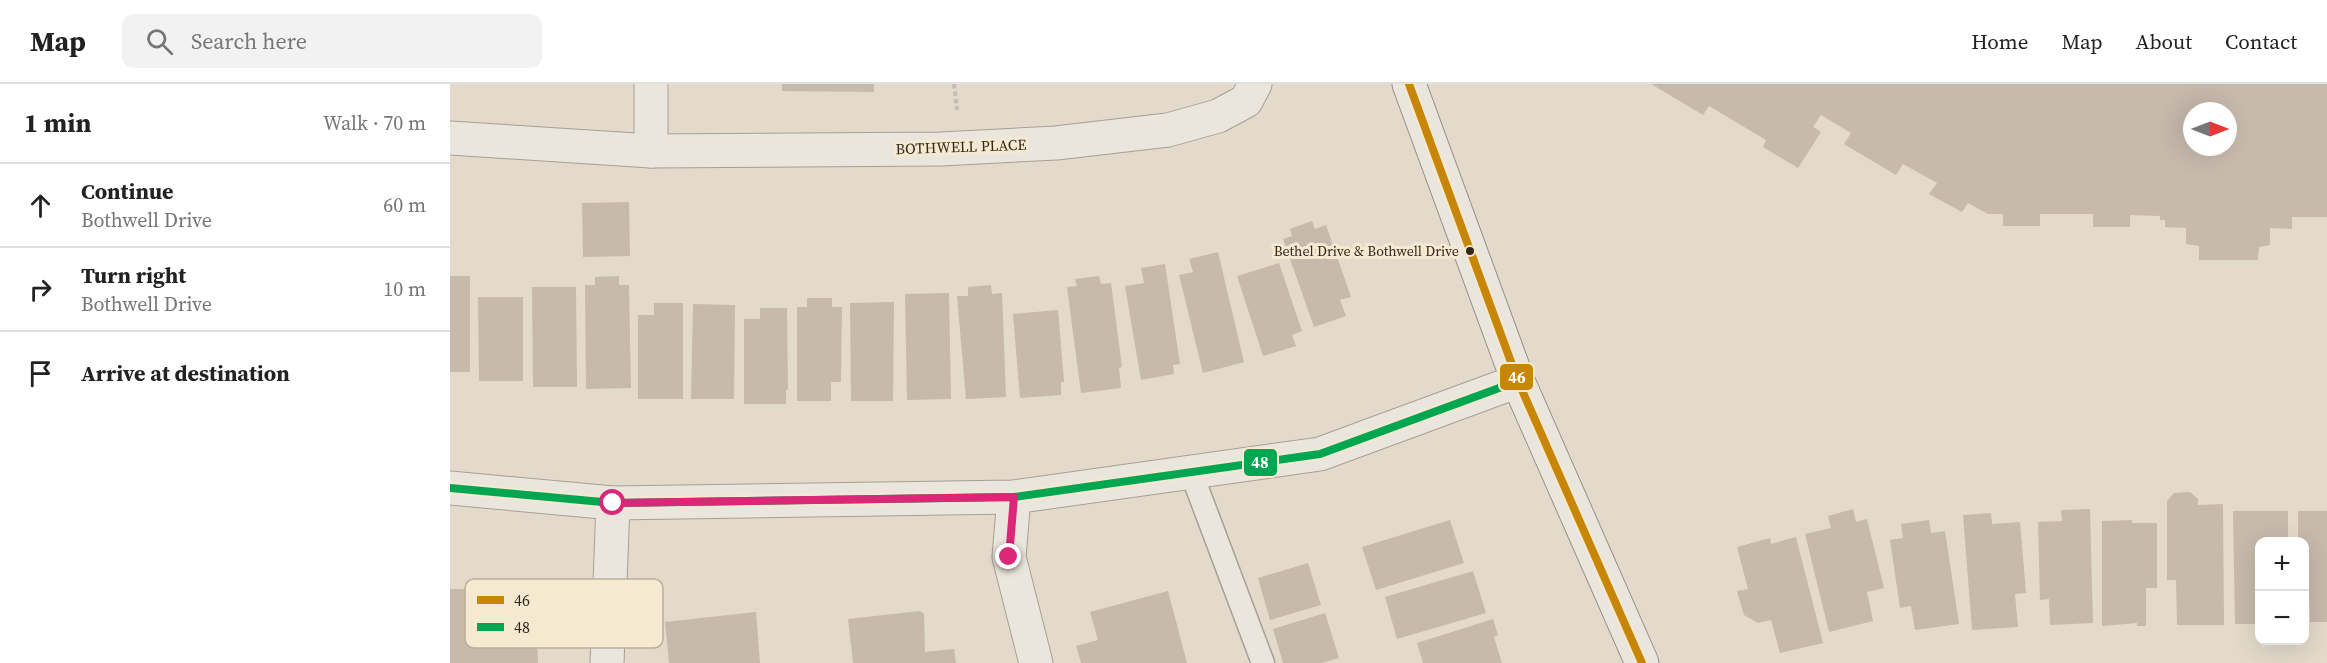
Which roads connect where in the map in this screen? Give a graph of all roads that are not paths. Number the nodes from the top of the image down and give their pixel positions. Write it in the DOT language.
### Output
graph roads {
  1 [pos="651,84"];
  2 [pos="1255,84"];
  3 [pos="1409,84"];
  4 [pos="450,138"];
  5 [pos="651,151"];
  6 [pos="1518,381"];
  7 [pos="1191,472"];
  8 [pos="450,488"];
  9 [pos="1014,497"];
  10 [pos="613,503"];
  11 [pos="610,579"];
  12 [pos="608,648"];
  13 [pos="607,663"];
  14 [pos="1036,663"];
  15 [pos="1263,663"];
  16 [pos="1642,663"];
  1 -- 5 [label="street"];
  2 -- 5 [label="street, BOTHWELL PLACE"];
  3 -- 6 [label="street"];
  4 -- 5 [label="street, BOTHWELL PLACE"];
  6 -- 7 [label="street"];
  6 -- 16 [label="street"];
  7 -- 9 [label="street"];
  7 -- 15 [label="lane"];
  8 -- 10 [label="street"];
  9 -- 10 [label="street"];
  9 -- 14 [label="street"];
  10 -- 11 [label="street"];
  12 -- 13 [label="street"];
}
